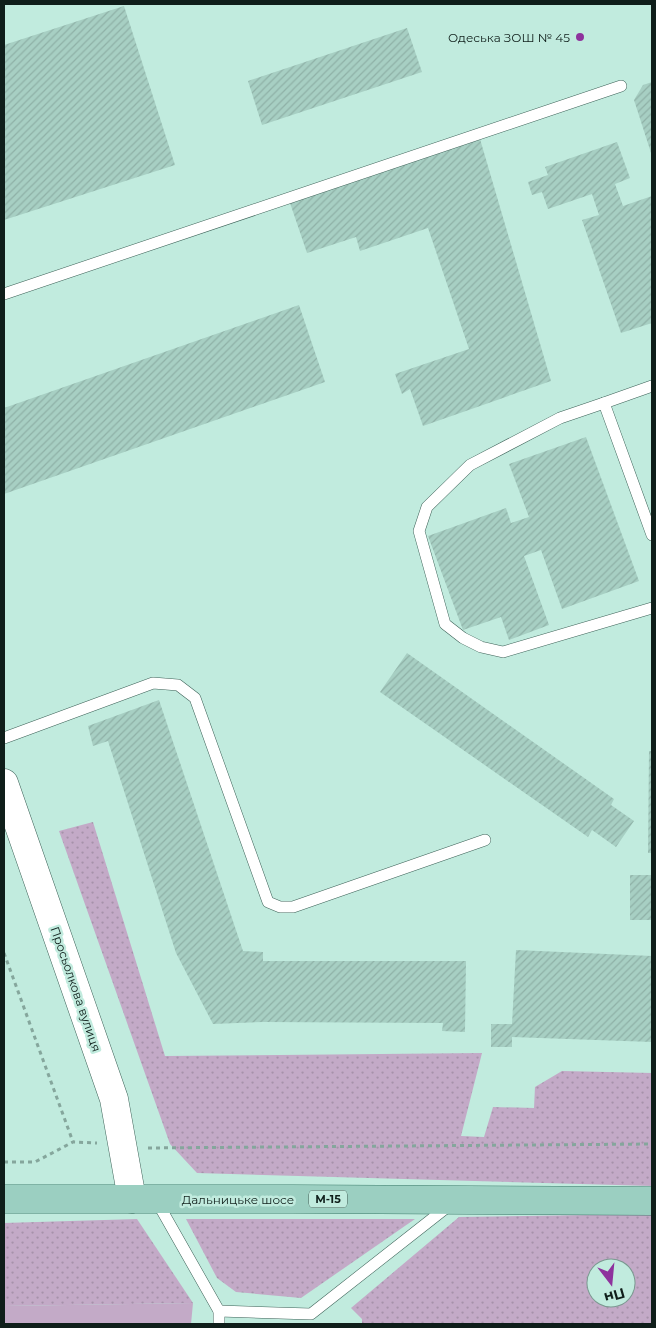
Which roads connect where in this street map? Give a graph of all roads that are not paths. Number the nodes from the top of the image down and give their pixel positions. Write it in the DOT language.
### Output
graph roads {
  1 [pos="620,86"];
  2 [pos="4,294"];
  3 [pos="652,386"];
  4 [pos="604,403"];
  5 [pos="652,535"];
  6 [pos="652,608"];
  7 [pos="4,738"];
  8 [pos="4,783"];
  9 [pos="485,840"];
  10 [pos="4,1199"];
  11 [pos="143,1199"];
  12 [pos="457,1200"];
  13 [pos="652,1201"];
  14 [pos="219,1311"];
  15 [pos="219,1324"];
  1 -- 2 [label="lane"];
  3 -- 4 [label="lane"];
  4 -- 5 [label="lane"];
  4 -- 6 [label="lane"];
  7 -- 9 [label="lane"];
  8 -- 11 [label="street, Просьолкова вулиця"];
  10 -- 11 [label="main road, Дальницьке шосе / М-15"];
  11 -- 12 [label="main road, Дальницьке шосе / М-15"];
  11 -- 14 [label="lane"];
  12 -- 13 [label="main road, Дальницьке шосе / М-15"];
  12 -- 14 [label="lane"];
  14 -- 15 [label="lane"];
}
